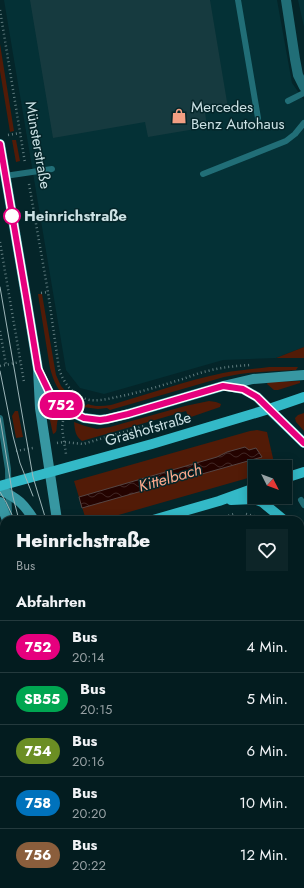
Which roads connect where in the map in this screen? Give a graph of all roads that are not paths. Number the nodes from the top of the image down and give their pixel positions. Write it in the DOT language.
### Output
graph roads {
  1 [pos="238,0"];
  2 [pos="286,0"];
  3 [pos="304,87"];
  4 [pos="304,93"];
  5 [pos="288,101"];
  6 [pos="258,118"];
  7 [pos="304,123"];
  8 [pos="0,144"];
  9 [pos="52,169"];
  10 [pos="203,174"];
  11 [pos="5,176"];
  12 [pos="38,369"];
  13 [pos="304,375"];
  14 [pos="223,386"];
  15 [pos="304,397"];
  16 [pos="269,409"];
  17 [pos="0,418"];
  18 [pos="304,443"];
  19 [pos="50,472"];
  20 [pos="304,472"];
  21 [pos="292,476"];
  22 [pos="4,489"];
  23 [pos="248,490"];
  24 [pos="219,500"];
  25 [pos="0,502"];
  26 [pos="6,516"];
  27 [pos="7,516"];
  28 [pos="31,516"];
  29 [pos="56,516"];
  30 [pos="166,516"];
  31 [pos="279,516"];
  1 -- 6 [label="lane"];
  2 -- 3 [label="street"];
  4 -- 5 [label="lane"];
  7 -- 10 [label="lane"];
  8 -- 11 [label="main road"];
  9 -- 11 [label="lane"];
  11 -- 12 [label="main road"];
  12 -- 14 [label="main road"];
  12 -- 19 [label="main road"];
  13 -- 14 [label="main road"];
  14 -- 16 [label="main road"];
  15 -- 16 [label="main road, Grashofstraße"];
  16 -- 18 [label="main road"];
  16 -- 19 [label="main road, Grashofstraße"];
  17 -- 22 [label="lane"];
  19 -- 22 [label="main road, Grashofstraße"];
  19 -- 29 [label="main road"];
  20 -- 21 [label="main road"];
  22 -- 27 [label="lane"];
  22 -- 28 [label="main road"];
  23 -- 24 [label="main road"];
  24 -- 30 [label="main road"];
  24 -- 31 [label="main road"];
  25 -- 26 [label="main road"];
}
